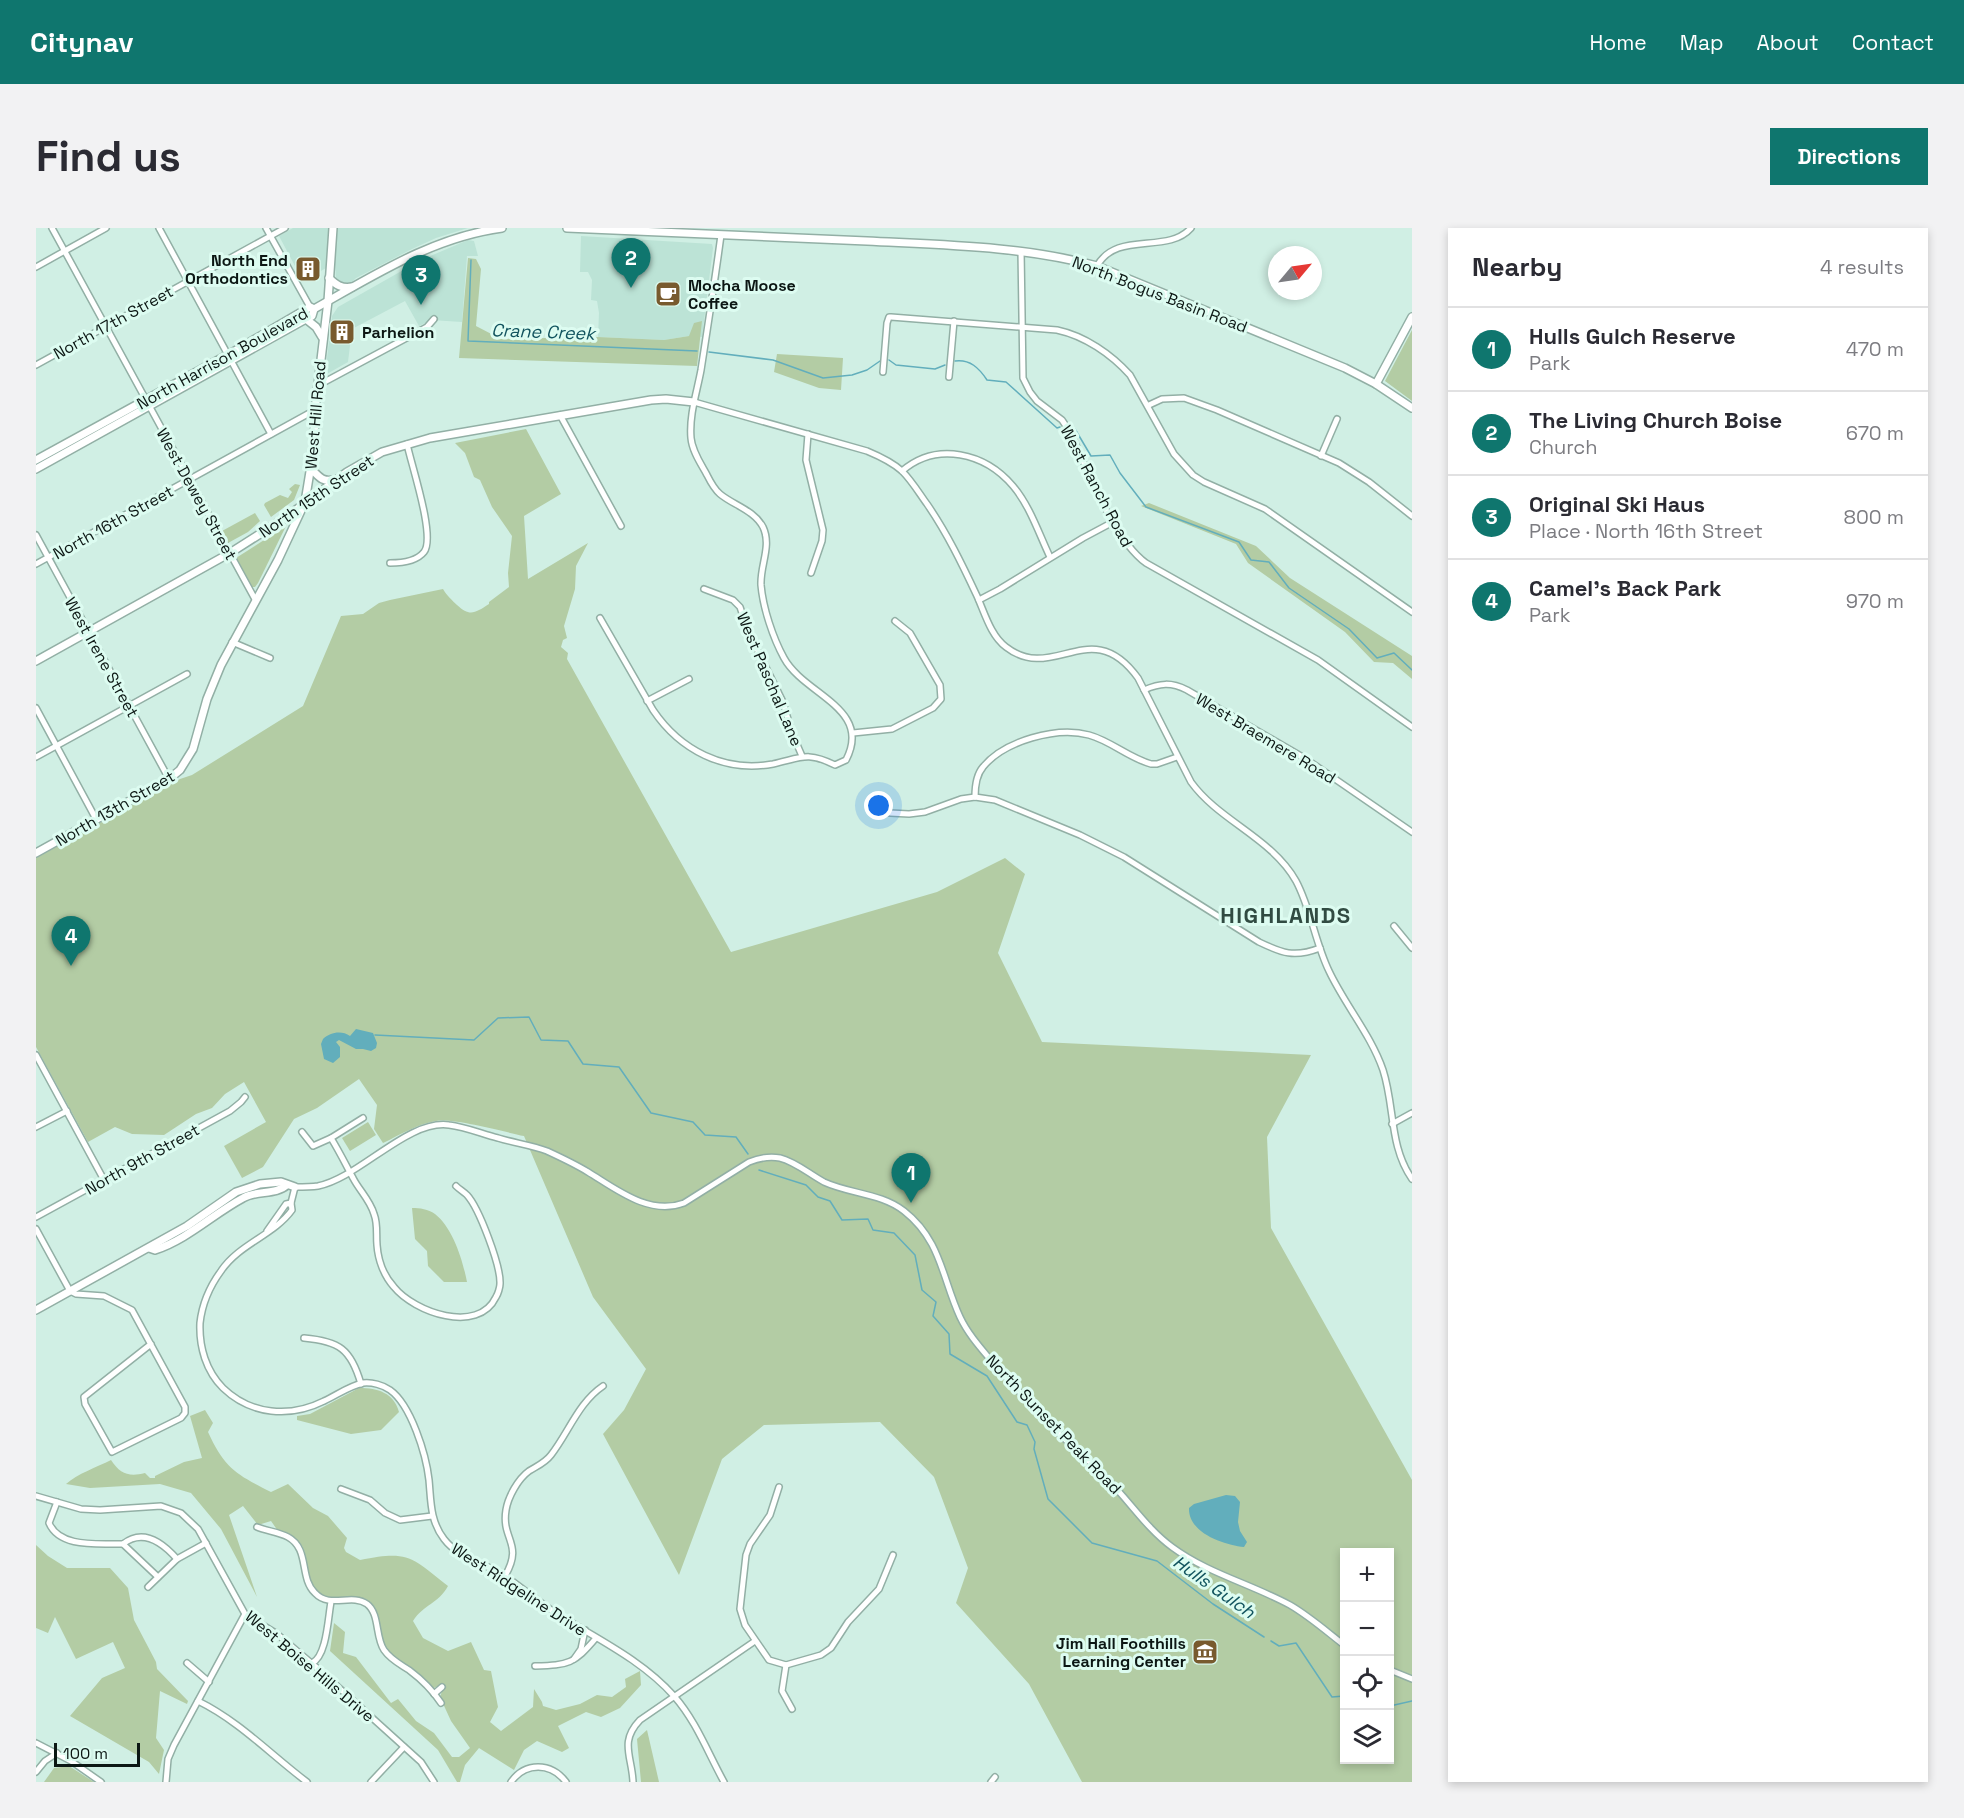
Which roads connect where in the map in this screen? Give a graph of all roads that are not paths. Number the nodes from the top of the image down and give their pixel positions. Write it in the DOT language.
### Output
graph roads {
  1 [pos="52,228"];
  2 [pos="106,228"];
  3 [pos="159,228"];
  4 [pos="266,228"];
  5 [pos="285,228"];
  6 [pos="333,228"];
  7 [pos="502,228"];
  8 [pos="567,228"];
  9 [pos="1191,228"];
  10 [pos="490,229"];
  11 [pos="721,235"];
  12 [pos="270,236"];
  13 [pos="65,251"];
  14 [pos="1021,251"];
  15 [pos="1097,266"];
  16 [pos="36,267"];
  17 [pos="329,278"];
  18 [pos="188,281"];
  19 [pos="357,286"];
  20 [pos="328,301"];
  21 [pos="312,308"];
  22 [pos="1412,317"];
  23 [pos="306,319"];
  24 [pos="434,319"];
  25 [pos="954,321"];
  26 [pos="106,326"];
  27 [pos="1022,327"];
  28 [pos="322,338"];
  29 [pos="230,358"];
  30 [pos="36,365"];
  31 [pos="883,372"];
  32 [pos="949,376"];
  33 [pos="1376,384"];
  34 [pos="317,386"];
  35 [pos="694,402"];
  36 [pos="148,403"];
  37 [pos="1149,405"];
  38 [pos="1412,408"];
  39 [pos="315,410"];
  40 [pos="560,415"];
  41 [pos="1337,419"];
  42 [pos="272,434"];
  43 [pos="808,434"];
  44 [pos="406,444"];
  45 [pos="1321,456"];
  46 [pos="36,460"];
  47 [pos="36,469"];
  48 [pos="311,469"];
  49 [pos="902,471"];
  50 [pos="189,479"];
  51 [pos="336,480"];
  52 [pos="305,502"];
  53 [pos="1412,516"];
  54 [pos="1113,522"];
  55 [pos="621,526"];
  56 [pos="36,535"];
  57 [pos="230,554"];
  58 [pos="48,557"];
  59 [pos="1050,557"];
  60 [pos="36,564"];
  61 [pos="390,564"];
  62 [pos="811,573"];
  63 [pos="704,589"];
  64 [pos="979,600"];
  65 [pos="256,601"];
  66 [pos="1412,612"];
  67 [pos="600,618"];
  68 [pos="895,621"];
  69 [pos="89,632"];
  70 [pos="232,642"];
  71 [pos="270,658"];
  72 [pos="36,661"];
  73 [pos="187,674"];
  74 [pos="689,679"];
  75 [pos="1144,690"];
  76 [pos="647,701"];
  77 [pos="129,706"];
  78 [pos="36,708"];
  79 [pos="1412,727"];
  80 [pos="853,733"];
  81 [pos="57,746"];
  82 [pos="190,756"];
  83 [pos="802,756"];
  84 [pos="36,757"];
  85 [pos="1177,757"];
  86 [pos="169,779"];
  87 [pos="975,797"];
  88 [pos="890,813"];
  89 [pos="96,819"];
  90 [pos="1412,832"];
  91 [pos="36,853"];
  92 [pos="1394,926"];
  93 [pos="1320,948"];
  94 [pos="1412,948"];
  95 [pos="36,1055"];
  96 [pos="245,1097"];
  97 [pos="67,1111"];
  98 [pos="1412,1113"];
  99 [pos="363,1118"];
  100 [pos="1392,1124"];
  101 [pos="36,1127"];
  102 [pos="302,1132"];
  103 [pos="331,1138"];
  104 [pos="350,1172"];
  105 [pos="1412,1179"];
  106 [pos="104,1180"];
  107 [pos="291,1186"];
  108 [pos="456,1186"];
  109 [pos="36,1217"];
  110 [pos="36,1229"];
  111 [pos="70,1291"];
  112 [pos="36,1310"];
  113 [pos="304,1338"];
  114 [pos="151,1344"];
  115 [pos="361,1383"];
  116 [pos="603,1386"];
  117 [pos="779,1487"];
  118 [pos="341,1489"];
  119 [pos="36,1496"];
  120 [pos="57,1502"];
  121 [pos="432,1516"];
  122 [pos="273,1523"];
  123 [pos="258,1527"];
  124 [pos="270,1532"];
  125 [pos="206,1543"];
  126 [pos="123,1544"];
  127 [pos="893,1555"];
  128 [pos="177,1559"];
  129 [pos="505,1576"];
  130 [pos="158,1578"];
  131 [pos="148,1587"];
  132 [pos="331,1602"];
  133 [pos="245,1614"];
  134 [pos="585,1630"];
  135 [pos="596,1638"];
  136 [pos="755,1641"];
  137 [pos="1340,1642"];
  138 [pos="584,1647"];
  139 [pos="188,1663"];
  140 [pos="312,1663"];
  141 [pos="786,1665"];
  142 [pos="535,1666"];
  143 [pos="1394,1672"];
  144 [pos="1412,1679"];
  145 [pos="209,1682"];
  146 [pos="442,1687"];
  147 [pos="434,1694"];
  148 [pos="676,1697"];
  149 [pos="198,1701"];
  150 [pos="441,1704"];
  151 [pos="792,1709"];
  152 [pos="36,1743"];
  153 [pos="404,1747"];
  154 [pos="57,1753"];
  155 [pos="36,1772"];
  156 [pos="101,1782"];
  157 [pos="166,1782"];
  158 [pos="307,1782"];
  159 [pos="371,1782"];
  160 [pos="434,1782"];
  161 [pos="511,1782"];
  162 [pos="566,1782"];
  163 [pos="633,1782"];
  164 [pos="724,1782"];
  1 -- 13 [label="street, West Dewey Street"];
  2 -- 13 [label="street"];
  3 -- 18 [label="street"];
  4 -- 12 [label="street"];
  5 -- 12 [label="street, North 17th Street"];
  6 -- 17 [label="street, West Hill Road"];
  7 -- 10 [label="street"];
  8 -- 11 [label="street, North Bogus Basin Road"];
  9 -- 15 [label="street"];
  10 -- 19 [label="street"];
  11 -- 14 [label="street, North Bogus Basin Road"];
  11 -- 35 [label="street"];
  12 -- 18 [label="street, North 17th Street"];
  12 -- 21 [label="street"];
  13 -- 16 [label="street"];
  13 -- 26 [label="street, West Dewey Street"];
  14 -- 15 [label="street, North Bogus Basin Road"];
  14 -- 27 [label="street, West Ranch Road"];
  15 -- 33 [label="street, North Bogus Basin Road"];
  17 -- 19 [label="street"];
  17 -- 20 [label="street, West Hill Road"];
  18 -- 26 [label="street, North 17th Street"];
  18 -- 29 [label="street"];
  19 -- 20 [label="street"];
  20 -- 21 [label="street"];
  20 -- 28 [label="street, West Hill Road"];
  21 -- 23 [label="street, North Harrison Boulevard"];
  21 -- 29 [label="street, North Harrison Boulevard"];
  22 -- 33 [label="street"];
  23 -- 28 [label="street"];
  23 -- 29 [label="street, North Harrison Boulevard"];
  24 -- 34 [label="street"];
  25 -- 27 [label="street"];
  25 -- 31 [label="street"];
  25 -- 32 [label="street"];
  26 -- 30 [label="street, North 17th Street"];
  26 -- 36 [label="street, West Dewey Street"];
  27 -- 37 [label="street"];
  27 -- 54 [label="street, West Ranch Road"];
  28 -- 34 [label="street, West Hill Road"];
  29 -- 36 [label="street, North Harrison Boulevard"];
  29 -- 42 [label="street"];
  33 -- 38 [label="street, North Bogus Basin Road"];
  34 -- 39 [label="street, West Hill Road"];
  35 -- 40 [label="street, North 15th Street"];
  35 -- 43 [label="street"];
  35 -- 80 [label="street"];
  36 -- 46 [label="street, North Harrison Boulevard"];
  36 -- 47 [label="street, North Harrison Boulevard"];
  36 -- 50 [label="street, West Dewey Street"];
  37 -- 45 [label="street"];
  37 -- 66 [label="street"];
  39 -- 42 [label="street, North 16th Street"];
  39 -- 48 [label="street, West Hill Road"];
  40 -- 44 [label="street, North 15th Street"];
  40 -- 55 [label="street"];
  41 -- 45 [label="street"];
  42 -- 50 [label="street, North 16th Street"];
  43 -- 49 [label="street"];
  43 -- 62 [label="street"];
  44 -- 51 [label="street, North 15th Street"];
  44 -- 61 [label="street"];
  45 -- 53 [label="street"];
  48 -- 51 [label="street"];
  48 -- 52 [label="street, West Hill Road"];
  49 -- 59 [label="street"];
  49 -- 64 [label="street"];
  50 -- 57 [label="street, West Dewey Street"];
  50 -- 58 [label="street, North 16th Street"];
  51 -- 52 [label="street, North 15th Street"];
  52 -- 57 [label="street, North 15th Street"];
  52 -- 65 [label="street, West Hill Road"];
  54 -- 59 [label="street"];
  54 -- 79 [label="street, West Ranch Road"];
  56 -- 58 [label="street, West Irene Street"];
  57 -- 65 [label="street, West Dewey Street"];
  57 -- 69 [label="street, North 15th Street"];
  58 -- 60 [label="street, North 16th Street"];
  58 -- 69 [label="street, West Irene Street"];
  59 -- 64 [label="street"];
  63 -- 83 [label="street, West Paschal Lane"];
  64 -- 75 [label="street"];
  65 -- 70 [label="street, West Hill Road"];
  67 -- 76 [label="street"];
  68 -- 80 [label="street"];
  69 -- 72 [label="street, North 15th Street"];
  69 -- 77 [label="street, West Irene Street"];
  70 -- 71 [label="street"];
  70 -- 82 [label="street, West Hill Road"];
  73 -- 77 [label="street"];
  74 -- 76 [label="street"];
  75 -- 85 [label="street"];
  75 -- 90 [label="street, West Braemere Road"];
  76 -- 83 [label="street"];
  77 -- 81 [label="street"];
  77 -- 86 [label="street, West Irene Street"];
  78 -- 81 [label="street"];
  80 -- 83 [label="street"];
  81 -- 84 [label="street"];
  81 -- 89 [label="street"];
  82 -- 86 [label="street, North 13th Street"];
  85 -- 87 [label="street"];
  85 -- 93 [label="street"];
  86 -- 89 [label="street, North 13th Street"];
  87 -- 88 [label="street"];
  87 -- 93 [label="street"];
  89 -- 91 [label="street, North 13th Street"];
  92 -- 94 [label="street"];
  93 -- 100 [label="street"];
  95 -- 97 [label="street"];
  96 -- 106 [label="street, North 9th Street"];
  97 -- 101 [label="street"];
  97 -- 106 [label="street"];
  98 -- 100 [label="street"];
  99 -- 103 [label="street"];
  100 -- 105 [label="street"];
  102 -- 103 [label="street"];
  103 -- 104 [label="street"];
  104 -- 107 [label="street, North Sunset Peak Road"];
  104 -- 108 [label="street"];
  104 -- 137 [label="street, North Sunset Peak Road"];
  106 -- 109 [label="street, North 9th Street"];
  107 -- 111 [label="street"];
  107 -- 115 [label="street"];
  110 -- 111 [label="street"];
  111 -- 112 [label="street"];
  111 -- 114 [label="street"];
  113 -- 115 [label="street"];
  114 -- 114 [label="street"];
  115 -- 121 [label="street, West Ridgeline Drive"];
  116 -- 129 [label="street"];
  117 -- 136 [label="street"];
  118 -- 121 [label="street"];
  119 -- 120 [label="street, West Boise Hills Drive"];
  120 -- 125 [label="street, West Boise Hills Drive"];
  120 -- 126 [label="street"];
  121 -- 129 [label="street, West Ridgeline Drive"];
  122 -- 124 [label="street"];
  123 -- 124 [label="street"];
  124 -- 132 [label="street"];
  125 -- 128 [label="street"];
  125 -- 133 [label="street, West Boise Hills Drive"];
  126 -- 128 [label="street"];
  126 -- 130 [label="street"];
  127 -- 141 [label="street"];
  128 -- 130 [label="street"];
  129 -- 134 [label="street, West Ridgeline Drive"];
  130 -- 131 [label="street"];
  132 -- 140 [label="street"];
  132 -- 147 [label="street"];
  133 -- 140 [label="street, West Boise Hills Drive"];
  133 -- 145 [label="street"];
  134 -- 135 [label="street, West Ridgeline Drive"];
  134 -- 138 [label="street"];
  135 -- 138 [label="street"];
  135 -- 148 [label="street, West Ridgeline Drive"];
  136 -- 141 [label="street"];
  136 -- 148 [label="street"];
  138 -- 142 [label="street"];
  139 -- 145 [label="street"];
  140 -- 153 [label="street, West Boise Hills Drive"];
  141 -- 151 [label="street"];
  143 -- 144 [label="street"];
  145 -- 149 [label="street"];
  146 -- 147 [label="street"];
  147 -- 150 [label="street"];
  148 -- 163 [label="street"];
  148 -- 164 [label="street, West Ridgeline Drive"];
  149 -- 157 [label="street"];
  149 -- 158 [label="street"];
  152 -- 154 [label="street"];
  153 -- 159 [label="street"];
  153 -- 160 [label="street, West Boise Hills Drive"];
  154 -- 155 [label="street"];
  154 -- 156 [label="street"];
  161 -- 162 [label="street"];
}
